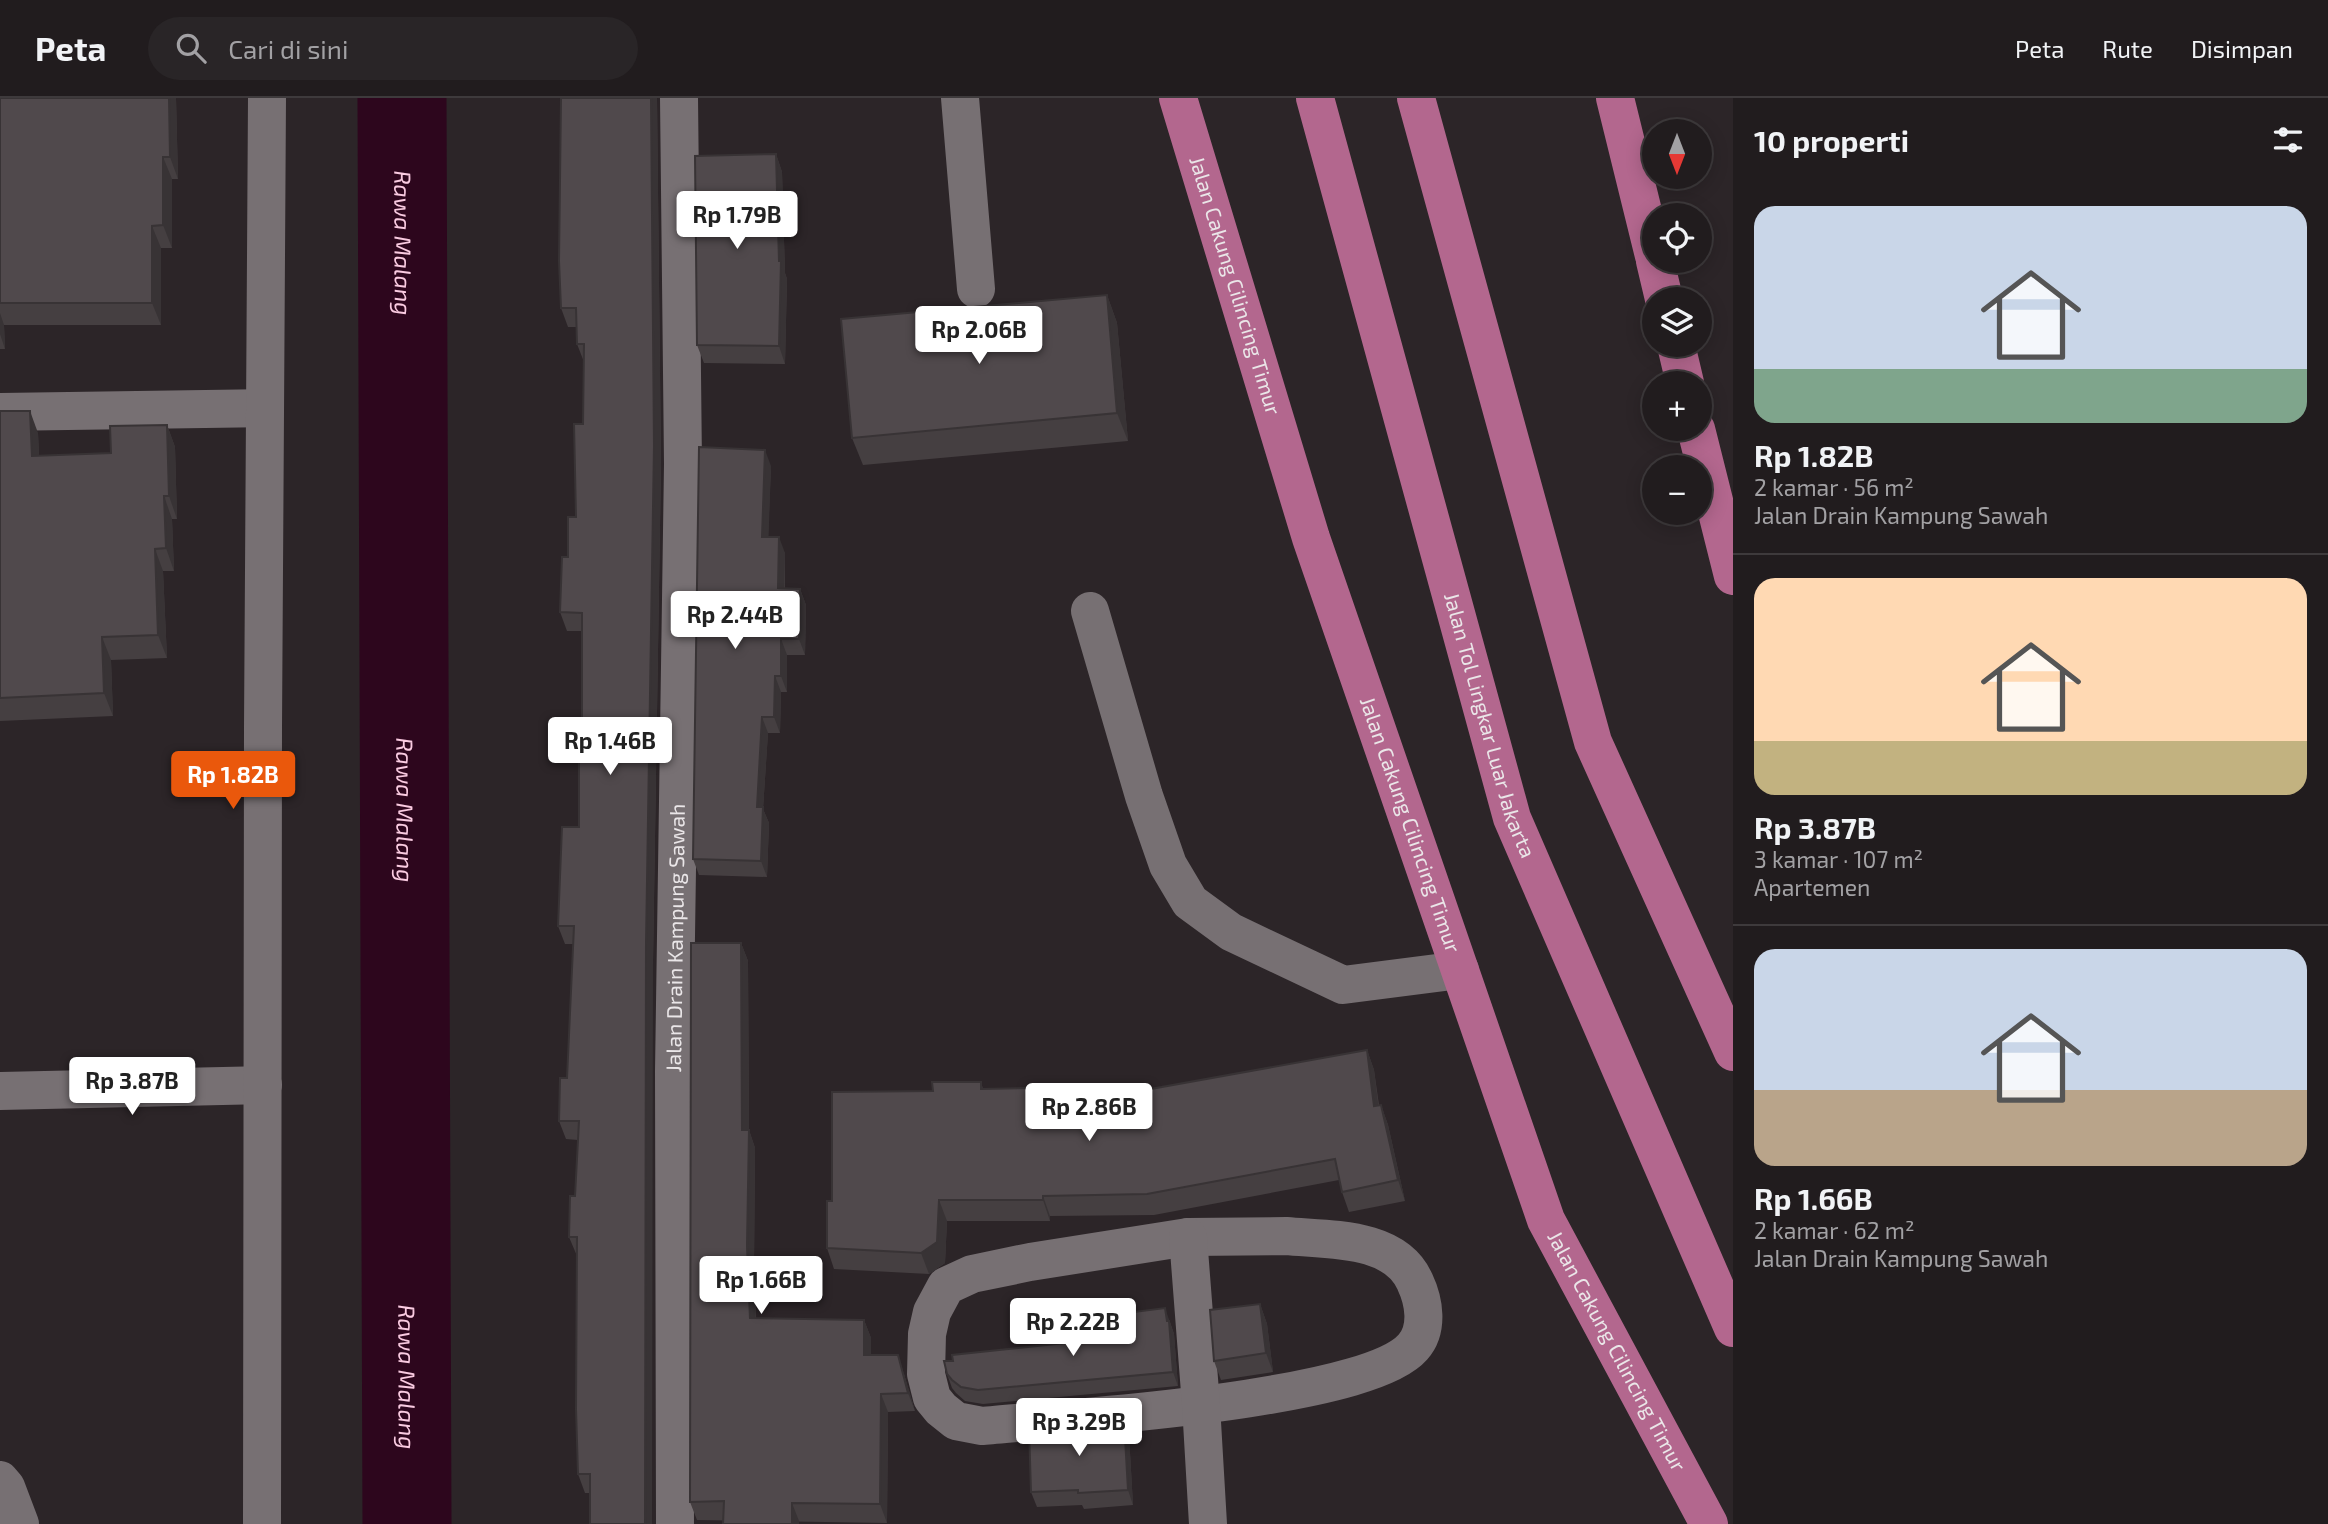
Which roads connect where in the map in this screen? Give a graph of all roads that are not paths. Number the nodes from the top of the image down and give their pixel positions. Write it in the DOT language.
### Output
graph roads {
  1 [pos="267,98"];
  2 [pos="679,98"];
  3 [pos="960,98"];
  4 [pos="1178,98"];
  5 [pos="1315,98"];
  6 [pos="1416,98"];
  7 [pos="1615,98"];
  8 [pos="1642,209"];
  9 [pos="976,289"];
  10 [pos="265,408"];
  11 [pos="0,412"];
  12 [pos="1699,441"];
  13 [pos="1733,576"];
  14 [pos="1090,611"];
  15 [pos="1460,970"];
  16 [pos="1733,1052"];
  17 [pos="263,1084"];
  18 [pos="0,1091"];
  19 [pos="1188,1237"];
  20 [pos="1733,1328"];
  21 [pos="1202,1405"];
  22 [pos="0,1480"];
  23 [pos="20,1524"];
  24 [pos="262,1524"];
  25 [pos="675,1524"];
  26 [pos="1208,1524"];
  27 [pos="1709,1524"];
  1 -- 10 [label="street"];
  2 -- 25 [label="street, Jalan Drain Kampung Sawah"];
  3 -- 9 [label="street"];
  4 -- 15 [label="highway, Jalan Cakung Cilincing Timur"];
  5 -- 20 [label="highway, Jalan Tol Lingkar Luar Jakarta"];
  6 -- 16 [label="highway"];
  7 -- 8 [label="highway"];
  10 -- 11 [label="street"];
  10 -- 17 [label="street"];
  12 -- 13 [label="highway"];
  14 -- 15 [label="street"];
  15 -- 27 [label="highway, Jalan Cakung Cilincing Timur"];
  17 -- 18 [label="street"];
  17 -- 24 [label="street"];
  19 -- 21 [label="street"];
  19 -- 21 [label="street"];
  19 -- 21 [label="street"];
  21 -- 26 [label="street"];
  22 -- 23 [label="street"];
}
